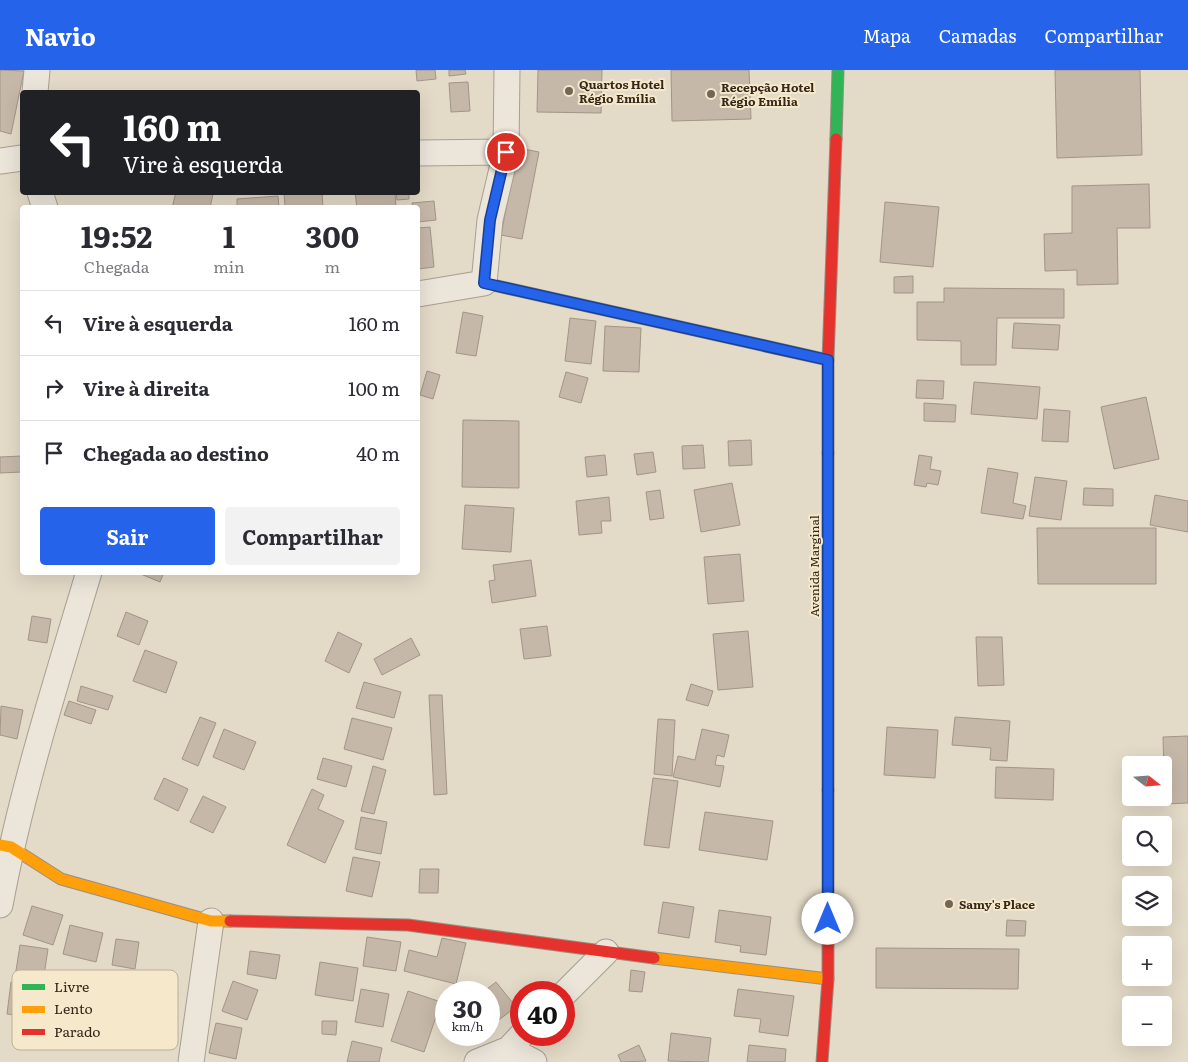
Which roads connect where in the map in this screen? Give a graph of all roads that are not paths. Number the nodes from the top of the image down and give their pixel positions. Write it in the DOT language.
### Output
graph roads {
  1 [pos="37,70"];
  2 [pos="507,70"];
  3 [pos="838,70"];
  4 [pos="35,90"];
  5 [pos="506,152"];
  6 [pos="420,153"];
  7 [pos="20,158"];
  8 [pos="0,161"];
  9 [pos="484,283"];
  10 [pos="420,294"];
  11 [pos="828,360"];
  12 [pos="88,575"];
  13 [pos="6,846"];
  14 [pos="0,905"];
  15 [pos="211,921"];
  16 [pos="606,952"];
  17 [pos="828,979"];
  18 [pos="575,983"];
  19 [pos="510,1045"];
  20 [pos="520,1046"];
  21 [pos="191,1062"];
  22 [pos="477,1062"];
  23 [pos="534,1062"];
  24 [pos="822,1062"];
  1 -- 4 [label="street"];
  2 -- 5 [label="street"];
  3 -- 11 [label="street, Avenida Marginal"];
  5 -- 6 [label="street"];
  5 -- 9 [label="street"];
  7 -- 8 [label="street"];
  9 -- 10 [label="street"];
  9 -- 11 [label="street"];
  11 -- 17 [label="street, Avenida Marginal"];
  12 -- 13 [label="street"];
  13 -- 14 [label="street"];
  13 -- 15 [label="street"];
  15 -- 16 [label="street"];
  15 -- 21 [label="street"];
  16 -- 17 [label="street"];
  16 -- 18 [label="street"];
  17 -- 24 [label="street, Avenida Marginal"];
  19 -- 22 [label="street"];
  20 -- 23 [label="street"];
}
